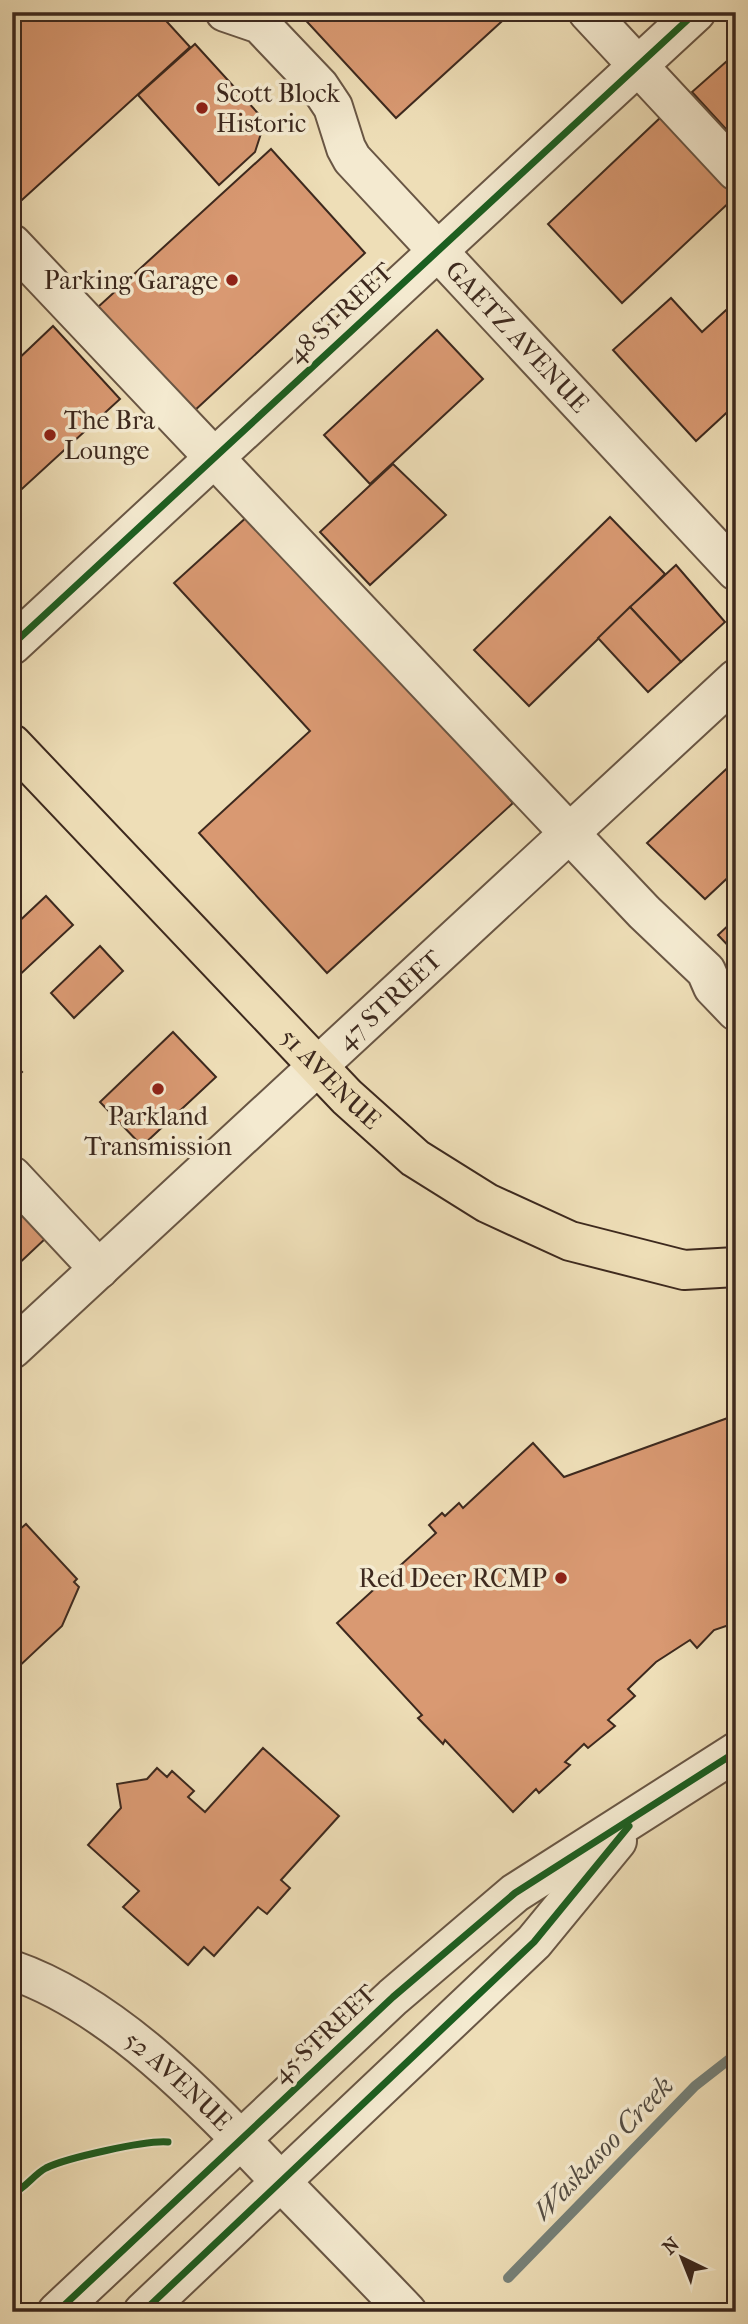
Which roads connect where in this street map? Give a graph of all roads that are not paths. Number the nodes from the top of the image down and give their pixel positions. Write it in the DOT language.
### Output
graph roads {
  1 [pos="225,12"];
  2 [pos="588,12"];
  3 [pos="696,12"];
  4 [pos="639,65"];
  5 [pos="736,171"];
  6 [pos="12,244"];
  7 [pos="437,251"];
  8 [pos="214,459"];
  9 [pos="736,571"];
  10 [pos="12,645"];
  11 [pos="736,679"];
  12 [pos="12,744"];
  13 [pos="570,833"];
  14 [pos="736,1011"];
  15 [pos="318,1066"];
  16 [pos="12,1176"];
  17 [pos="736,1267"];
  18 [pos="99,1269"];
  19 [pos="12,1349"];
  20 [pos="736,1752"];
  21 [pos="640,1812"];
  22 [pos="12,1970"];
  23 [pos="242,2140"];
  24 [pos="281,2182"];
  25 [pos="57,2312"];
  26 [pos="143,2312"];
  27 [pos="407,2312"];
  1 -- 7 [label="street, GAETZ AVENUE"];
  2 -- 4 [label="street"];
  3 -- 4 [label="street, 48 STREET"];
  4 -- 5 [label="street"];
  4 -- 7 [label="street, 48 STREET"];
  6 -- 8 [label="street"];
  7 -- 8 [label="street, 48 STREET"];
  7 -- 9 [label="street, GAETZ AVENUE"];
  8 -- 10 [label="street, 48 STREET"];
  8 -- 13 [label="street"];
  11 -- 13 [label="street, 47 STREET"];
  12 -- 15 [label="main road, 51 AVENUE"];
  13 -- 14 [label="street"];
  13 -- 15 [label="street, 47 STREET"];
  15 -- 17 [label="main road, 51 AVENUE"];
  15 -- 18 [label="street, 47 STREET"];
  16 -- 18 [label="street"];
  18 -- 19 [label="street, 47 STREET"];
  20 -- 21 [label="street, 45 STREET"];
  21 -- 23 [label="street, 45 STREET"];
  21 -- 24 [label="street, 45 STREET"];
  22 -- 23 [label="street, 52 AVENUE"];
  23 -- 24 [label="street, 52 AVENUE"];
  23 -- 25 [label="street, 45 STREET"];
  24 -- 26 [label="street, 45 STREET"];
  24 -- 27 [label="street, 52 AVENUE"];
}
